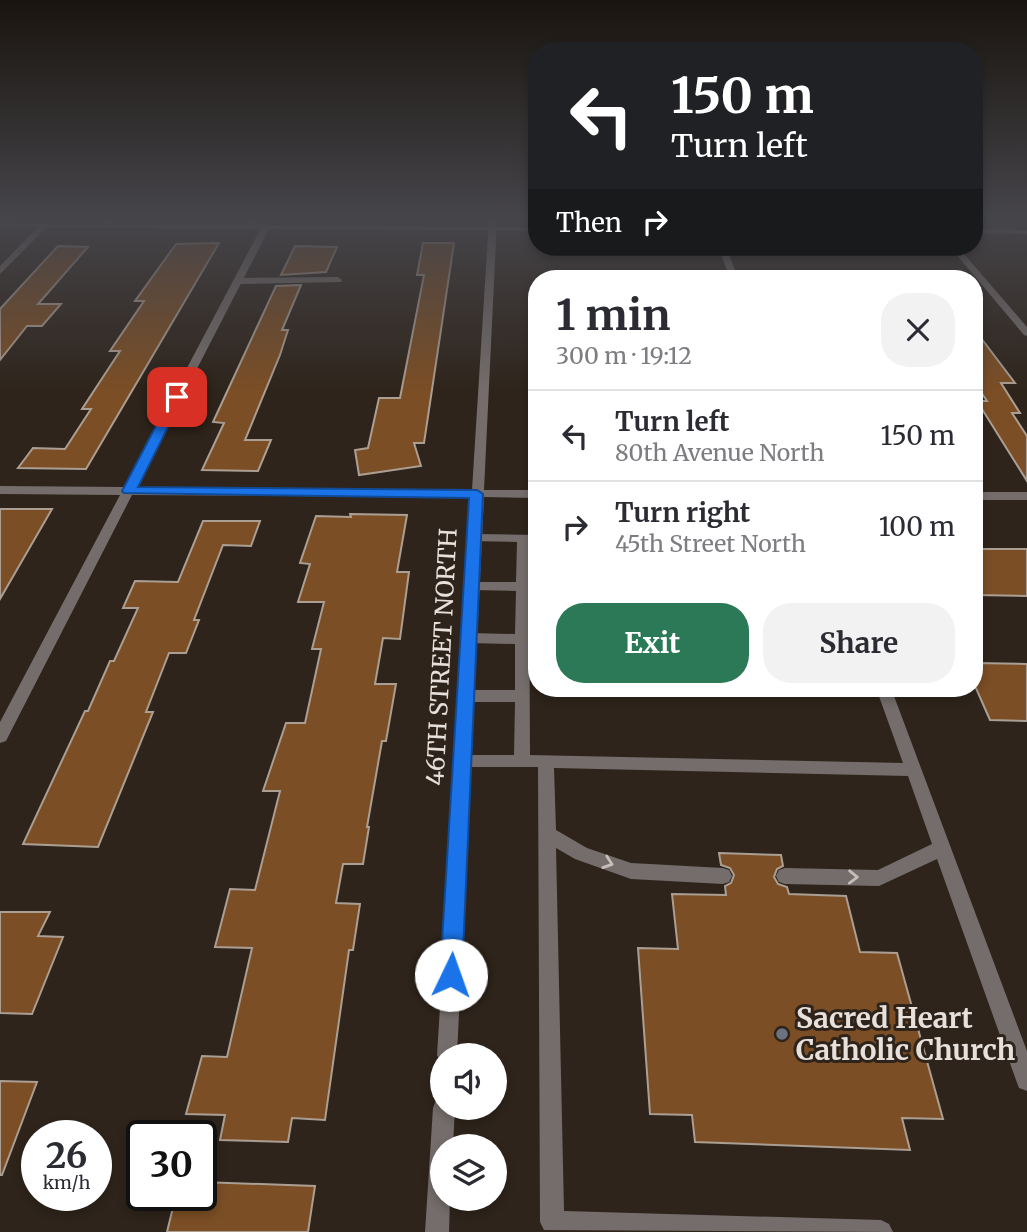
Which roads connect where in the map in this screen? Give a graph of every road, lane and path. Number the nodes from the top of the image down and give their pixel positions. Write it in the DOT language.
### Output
graph roads {
  1 [pos="240,276"];
  2 [pos="490,276"];
  3 [pos="338,280"];
  4 [pos="238,281"];
  5 [pos="983,281"];
  6 [pos="1027,333"];
  7 [pos="0,490"];
  8 [pos="129,491"];
  9 [pos="477,494"];
  10 [pos="528,494"];
  11 [pos="983,496"];
  12 [pos="1027,496"];
  13 [pos="474,538"];
  14 [pos="528,538"];
  15 [pos="528,552"];
  16 [pos="472,586"];
  17 [pos="523,587"];
  18 [pos="469,638"];
  19 [pos="523,639"];
  20 [pos="466,696"];
  21 [pos="523,696"];
  22 [pos="887,697"];
  23 [pos="0,737"];
  24 [pos="463,761"];
  25 [pos="522,761"];
  26 [pos="546,761"];
  27 [pos="914,770"];
  28 [pos="547,834"];
  29 [pos="942,848"];
  30 [pos="723,876"];
  31 [pos="785,876"];
  32 [pos="448,1043"];
  33 [pos="1027,1080"];
  34 [pos="443,1120"];
  35 [pos="650,1228"];
  36 [pos="437,1232"];
  37 [pos="881,1232"];
  1 -- 4 [label="street"];
  2 -- 9 [label="street, 46TH STREET NORTH"];
  3 -- 4 [label="street"];
  4 -- 8 [label="street"];
  5 -- 6 [label="street"];
  7 -- 8 [label="street"];
  8 -- 9 [label="street"];
  8 -- 23 [label="street"];
  9 -- 10 [label="street"];
  9 -- 13 [label="street, 46TH STREET NORTH"];
  11 -- 12 [label="street"];
  13 -- 14 [label="street"];
  13 -- 16 [label="street, 46TH STREET NORTH"];
  15 -- 17 [label="street"];
  16 -- 17 [label="street"];
  16 -- 18 [label="street, 46TH STREET NORTH"];
  17 -- 19 [label="street"];
  18 -- 19 [label="street"];
  18 -- 20 [label="street, 46TH STREET NORTH"];
  19 -- 21 [label="street"];
  20 -- 21 [label="street"];
  20 -- 24 [label="street, 46TH STREET NORTH"];
  21 -- 25 [label="street"];
  22 -- 27 [label="street"];
  24 -- 25 [label="street"];
  24 -- 32 [label="street, 46TH STREET NORTH"];
  25 -- 26 [label="street"];
  26 -- 27 [label="street"];
  26 -- 28 [label="street"];
  27 -- 29 [label="street"];
  28 -- 30 [label="street, one-way"];
  28 -- 35 [label="street"];
  31 -- 29 [label="street, one-way"];
  29 -- 33 [label="street"];
  34 -- 36 [label="street"];
  35 -- 37 [label="street"];
}
